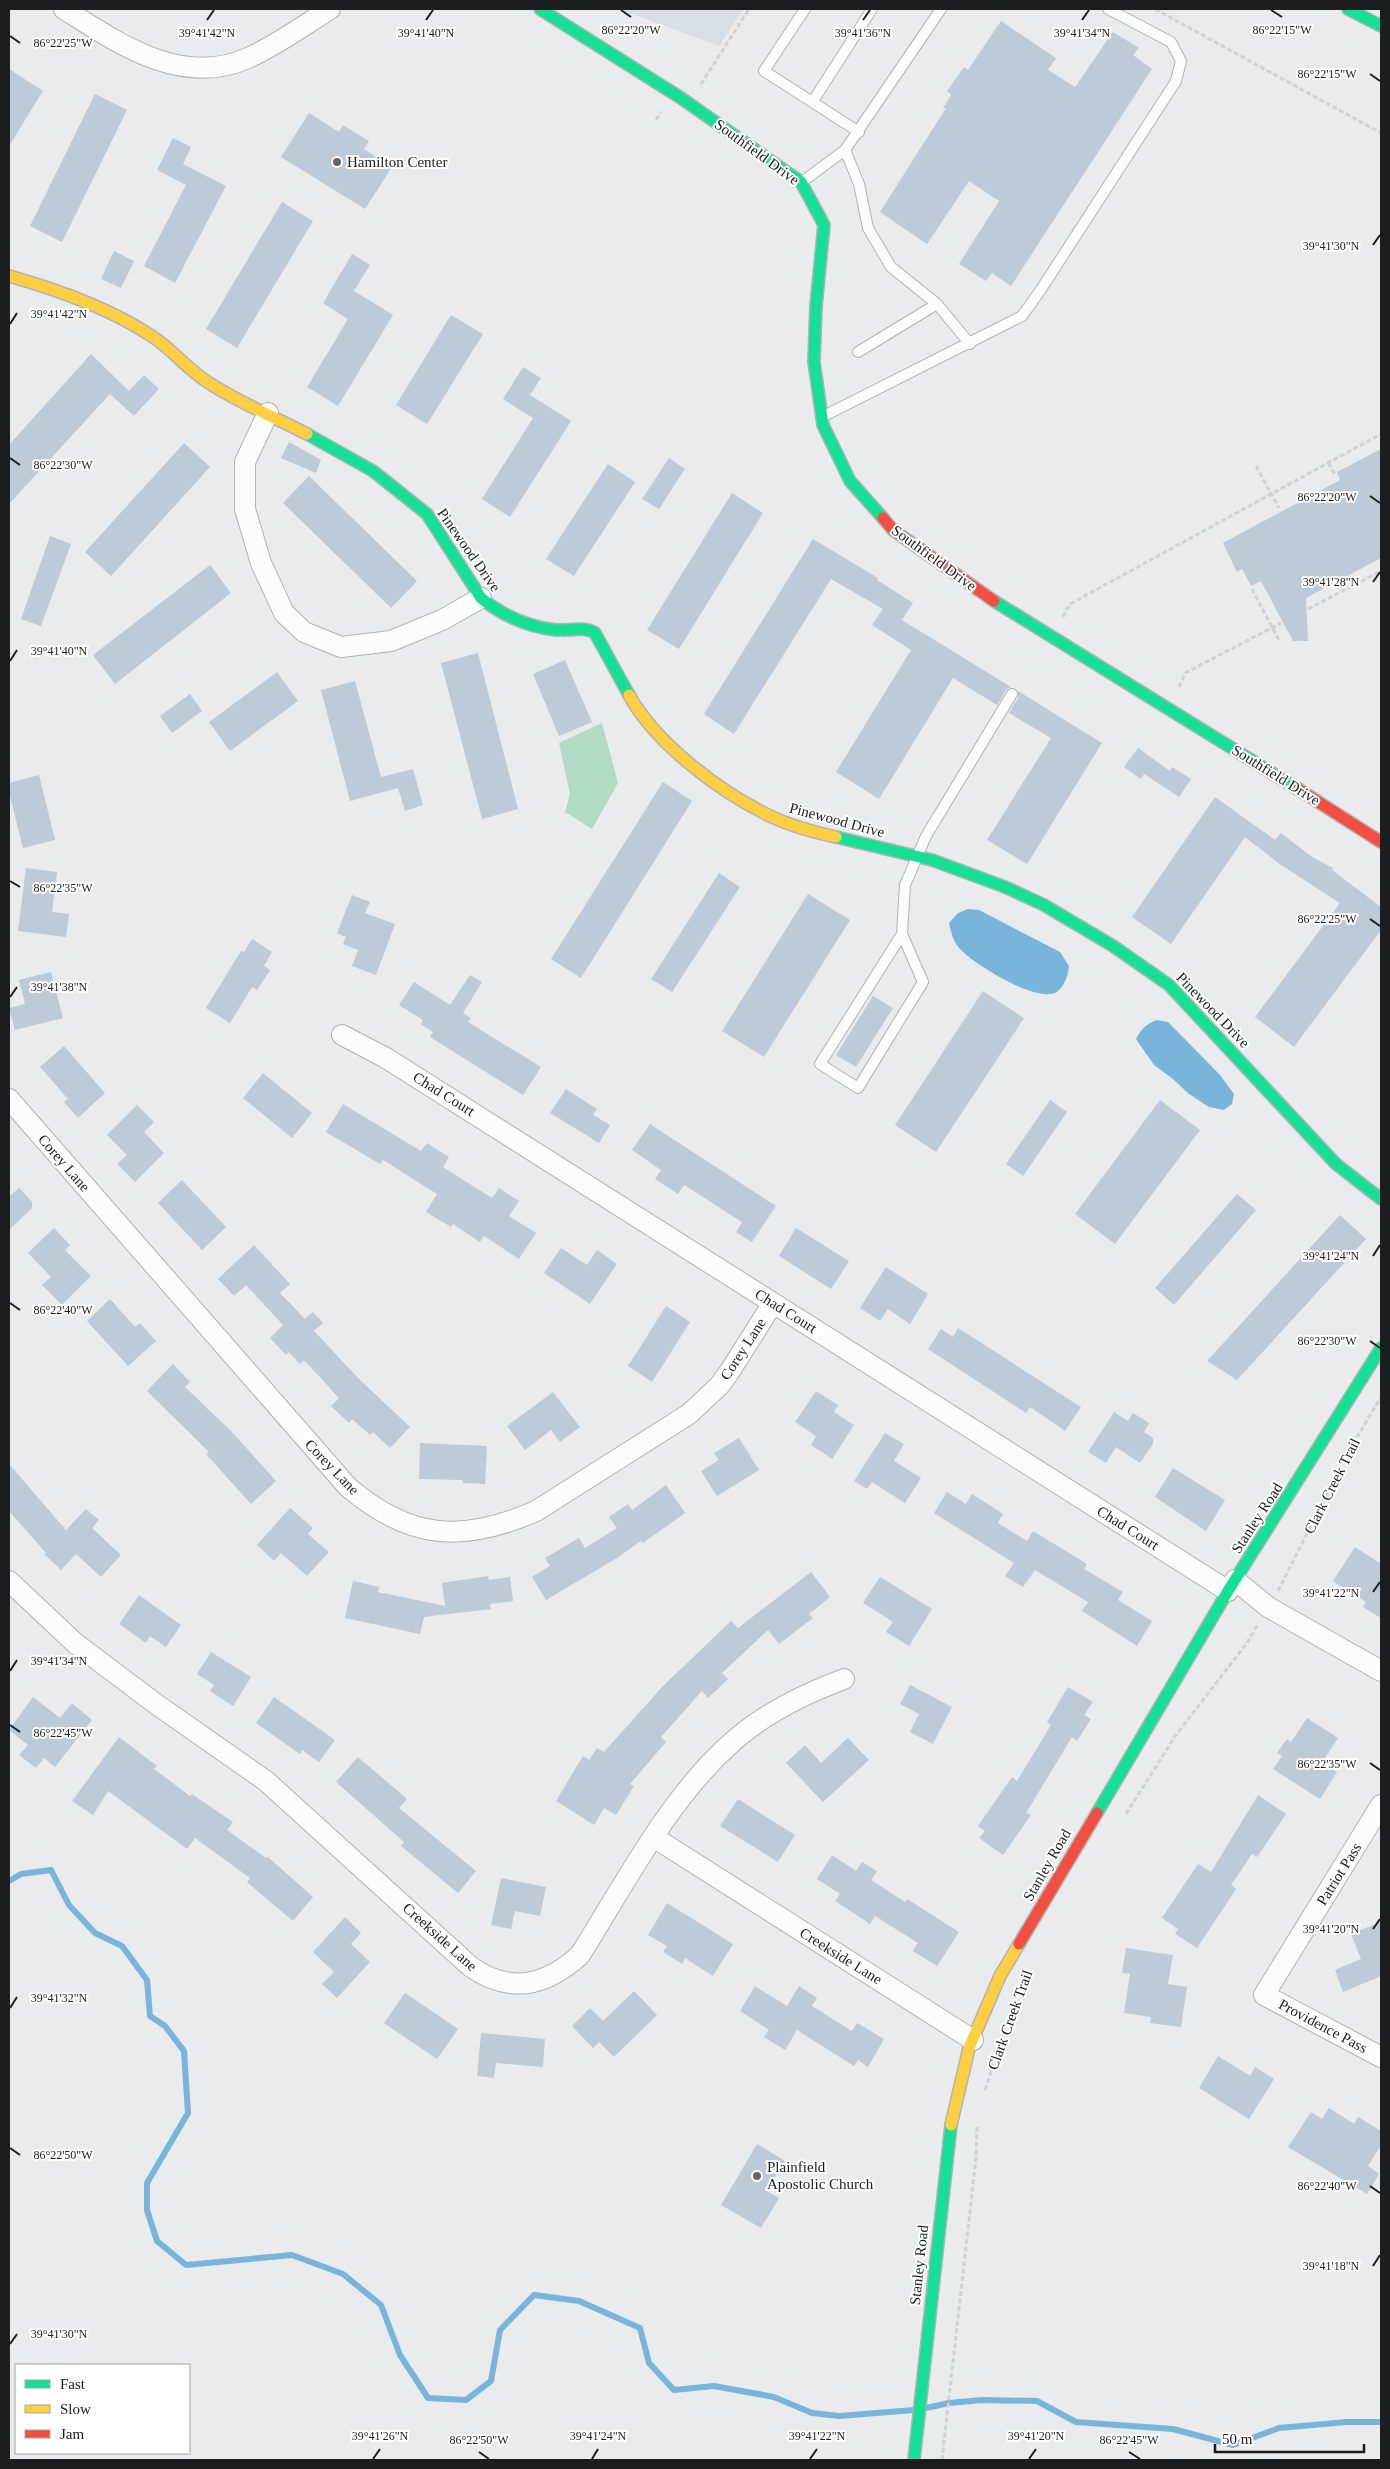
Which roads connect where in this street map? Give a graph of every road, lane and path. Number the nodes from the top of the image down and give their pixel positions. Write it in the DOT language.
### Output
graph roads {
  1 [pos="64,9"];
  2 [pos="330,9"];
  3 [pos="540,9"];
  4 [pos="749,9"];
  5 [pos="805,9"];
  6 [pos="872,9"];
  7 [pos="940,9"];
  8 [pos="1108,9"];
  9 [pos="1155,9"];
  10 [pos="1348,9"];
  11 [pos="1381,26"];
  12 [pos="699,88"];
  13 [pos="813,102"];
  14 [pos="859,132"];
  15 [pos="1381,133"];
  16 [pos="845,150"];
  17 [pos="801,182"];
  18 [pos="9,276"];
  19 [pos="937,304"];
  20 [pos="970,344"];
  21 [pos="858,352"];
  22 [pos="268,413"];
  23 [pos="821,418"];
  24 [pos="1381,434"];
  25 [pos="1328,463"];
  26 [pos="1256,466"];
  27 [pos="1336,476"];
  28 [pos="1272,494"];
  29 [pos="1279,508"];
  30 [pos="1381,571"];
  31 [pos="1252,589"];
  32 [pos="480,598"];
  33 [pos="1308,609"];
  34 [pos="1281,623"];
  35 [pos="1273,628"];
  36 [pos="1051,637"];
  37 [pos="1279,640"];
  38 [pos="1012,694"];
  39 [pos="1167,707"];
  40 [pos="1381,842"];
  41 [pos="918,857"];
  42 [pos="902,934"];
  43 [pos="342,1035"];
  44 [pos="9,1099"];
  45 [pos="1381,1199"];
  46 [pos="772,1303"];
  47 [pos="1381,1348"];
  48 [pos="1381,1397"];
  49 [pos="1286,1578"];
  50 [pos="9,1581"];
  51 [pos="1231,1586"];
  52 [pos="1247,1643"];
  53 [pos="1381,1671"];
  54 [pos="844,1679"];
  55 [pos="1381,1805"];
  56 [pos="1124,1817"];
  57 [pos="655,1838"];
  58 [pos="1264,1995"];
  59 [pos="1006,2024"];
  60 [pos="973,2040"];
  61 [pos="1381,2057"];
  62 [pos="983,2097"];
  63 [pos="977,2116"];
  64 [pos="914,2460"];
  65 [pos="942,2460"];
  1 -- 2 [label="street"];
  3 -- 17 [label="street, Southfield Drive"];
  4 -- 12 [label="path"];
  5 -- 13 [label="lane"];
  6 -- 13 [label="lane"];
  7 -- 14 [label="lane"];
  8 -- 20 [label="lane"];
  9 -- 15 [label="path"];
  10 -- 11 [label="street"];
  13 -- 14 [label="lane"];
  14 -- 16 [label="lane"];
  16 -- 17 [label="lane"];
  16 -- 19 [label="lane"];
  17 -- 23 [label="street, Southfield Drive"];
  18 -- 22 [label="street, Pinewood Drive"];
  19 -- 20 [label="lane"];
  19 -- 21 [label="lane"];
  20 -- 23 [label="lane"];
  22 -- 32 [label="street, Pinewood Drive"];
  22 -- 32 [label="street"];
  23 -- 36 [label="street, Southfield Drive"];
  24 -- 25 [label="path"];
  25 -- 27 [label="path"];
  25 -- 28 [label="path"];
  26 -- 28 [label="path"];
  28 -- 29 [label="path"];
  28 -- 36 [label="path"];
  30 -- 33 [label="path"];
  31 -- 35 [label="path"];
  32 -- 41 [label="street, Pinewood Drive"];
  34 -- 35 [label="path"];
  35 -- 37 [label="path"];
  35 -- 39 [label="path"];
  36 -- 39 [label="street, Southfield Drive"];
  38 -- 41 [label="lane"];
  39 -- 40 [label="street, Southfield Drive"];
  41 -- 42 [label="lane"];
  41 -- 45 [label="street, Pinewood Drive"];
  42 -- 42 [label="lane"];
  43 -- 46 [label="street, Chad Court"];
  44 -- 46 [label="street, Corey Lane"];
  46 -- 51 [label="street, Chad Court"];
  47 -- 51 [label="street, Stanley Road"];
  48 -- 49 [label="path, Clark Creek Trail"];
  50 -- 57 [label="street, Creekside Lane"];
  51 -- 53 [label="street, Chad Court"];
  51 -- 60 [label="street, Stanley Road"];
  52 -- 56 [label="path"];
  54 -- 57 [label="street"];
  55 -- 58 [label="street, Patriot Pass"];
  57 -- 60 [label="street, Creekside Lane"];
  58 -- 61 [label="street, Providence Pass"];
  59 -- 62 [label="path, Clark Creek Trail"];
  60 -- 64 [label="street, Stanley Road"];
  63 -- 65 [label="path"];
}
